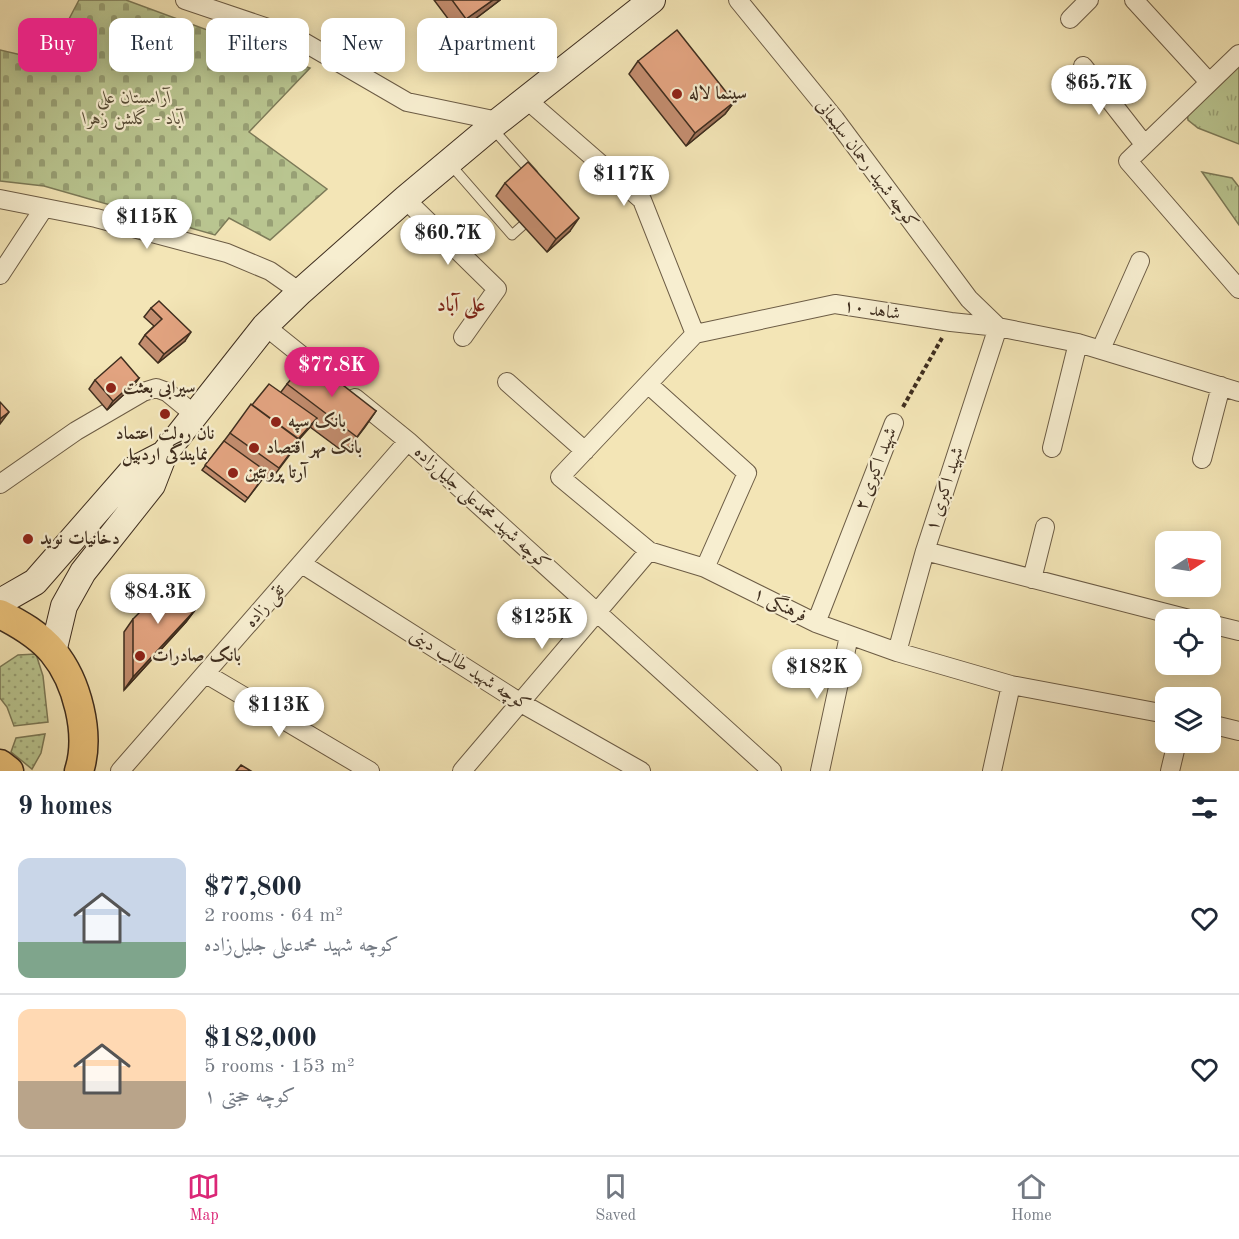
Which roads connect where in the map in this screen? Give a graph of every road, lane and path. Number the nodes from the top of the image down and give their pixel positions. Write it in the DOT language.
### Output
graph roads {
  1 [pos="185,0"];
  2 [pos="738,0"];
  3 [pos="1089,0"];
  4 [pos="1134,0"];
  5 [pos="640,4"];
  6 [pos="1070,19"];
  7 [pos="1239,54"];
  8 [pos="1083,66"];
  9 [pos="1209,82"];
  10 [pos="526,99"];
  11 [pos="495,124"];
  12 [pos="1144,144"];
  13 [pos="449,162"];
  14 [pos="538,179"];
  15 [pos="0,199"];
  16 [pos="405,199"];
  17 [pos="44,208"];
  18 [pos="522,226"];
  19 [pos="1140,261"];
  20 [pos="0,275"];
  21 [pos="1239,289"];
  22 [pos="300,292"];
  23 [pos="951,322"];
  24 [pos="265,326"];
  25 [pos="998,327"];
  26 [pos="695,334"];
  27 [pos="463,337"];
  28 [pos="1078,343"];
  29 [pos="1101,349"];
  30 [pos="507,382"];
  31 [pos="648,384"];
  32 [pos="1221,386"];
  33 [pos="1239,392"];
  34 [pos="195,415"];
  35 [pos="894,423"];
  36 [pos="408,441"];
  37 [pos="1052,448"];
  38 [pos="585,451"];
  39 [pos="164,454"];
  40 [pos="1202,459"];
  41 [pos="0,484"];
  42 [pos="1045,527"];
  43 [pos="649,551"];
  44 [pos="925,551"];
  45 [pos="302,564"];
  46 [pos="705,568"];
  47 [pos="1032,579"];
  48 [pos="0,602"];
  49 [pos="1155,610"];
  50 [pos="0,614"];
  51 [pos="597,614"];
  52 [pos="816,623"];
  53 [pos="1221,627"];
  54 [pos="1239,631"];
  55 [pos="849,636"];
  56 [pos="53,652"];
  57 [pos="897,652"];
  58 [pos="206,674"];
  59 [pos="1011,685"];
  60 [pos="521,702"];
  61 [pos="1155,712"];
  62 [pos="1221,727"];
  63 [pos="1239,731"];
  64 [pos="1174,753"];
  65 [pos="0,764"];
  66 [pos="81,768"];
  67 [pos="9,771"];
  68 [pos="120,771"];
  69 [pos="370,771"];
  70 [pos="462,771"];
  71 [pos="641,771"];
  72 [pos="772,771"];
  73 [pos="820,771"];
  74 [pos="992,771"];
  75 [pos="1170,771"];
  1 -- 11 [label="street"];
  2 -- 25 [label="street, کوچه شهید رحمان سلیمانی"];
  3 -- 6 [label="street"];
  4 -- 9 [label="street"];
  5 -- 10 [label="main road"];
  7 -- 9 [label="street"];
  8 -- 12 [label="street"];
  9 -- 12 [label="street"];
  10 -- 11 [label="main road"];
  10 -- 26 [label="street"];
  11 -- 13 [label="main road"];
  11 -- 14 [label="lane"];
  12 -- 21 [label="street"];
  13 -- 16 [label="main road"];
  13 -- 18 [label="lane"];
  15 -- 17 [label="street"];
  16 -- 22 [label="main road"];
  16 -- 27 [label="street"];
  17 -- 20 [label="street"];
  17 -- 22 [label="street"];
  19 -- 29 [label="street"];
  22 -- 24 [label="main road"];
  23 -- 25 [label="street, شاهد ۱۰"];
  23 -- 26 [label="street, شاهد ۱۰"];
  23 -- 35 [label="path, شهید اکبری ۲"];
  24 -- 34 [label="main road"];
  24 -- 36 [label="street, کوچه شهید محمدعلی جلیل‌زاده"];
  25 -- 28 [label="street, شاهد ۱۰"];
  25 -- 44 [label="street, شهید اکبری ۱"];
  26 -- 31 [label="street"];
  28 -- 29 [label="street, شاهد ۱۰"];
  28 -- 37 [label="street"];
  29 -- 32 [label="street, شاهد ۱۰"];
  30 -- 38 [label="street"];
  31 -- 38 [label="street"];
  31 -- 46 [label="street"];
  32 -- 33 [label="street, شاهد ۱۰"];
  32 -- 40 [label="street"];
  34 -- 39 [label="main road"];
  34 -- 41 [label="street"];
  35 -- 52 [label="street, شهید اکبری ۲"];
  36 -- 45 [label="street, تقی زاده"];
  36 -- 51 [label="street, کوچه شهید محمدعلی جلیل‌زاده"];
  38 -- 43 [label="street, فرهنگی ۱"];
  39 -- 48 [label="main road"];
  39 -- 56 [label="main road"];
  42 -- 47 [label="street"];
  43 -- 46 [label="street, فرهنگی ۱"];
  43 -- 51 [label="street"];
  44 -- 47 [label="street"];
  44 -- 57 [label="street, شهید اکبری ۱"];
  45 -- 58 [label="street, تقی زاده"];
  45 -- 60 [label="street, کوچه شهید طالب دینی"];
  46 -- 52 [label="street, فرهنگی ۱"];
  47 -- 49 [label="street"];
  50 -- 56 [label="main road"];
  51 -- 60 [label="street"];
  51 -- 72 [label="street, کوچه شهید محمدعلی جلیل‌زاده"];
  52 -- 55 [label="street, فرهنگی ۱"];
  53 -- 54 [label="street"];
  55 -- 57 [label="street, فرهنگی ۱"];
  55 -- 73 [label="street"];
  56 -- 66 [label="main road"];
  57 -- 59 [label="street, فرهنگی ۱"];
  58 -- 68 [label="street, تقی زاده"];
  58 -- 69 [label="street"];
  59 -- 61 [label="street, فرهنگی ۱"];
  59 -- 74 [label="street"];
  60 -- 70 [label="street"];
  60 -- 71 [label="street, کوچه شهید طالب دینی"];
  62 -- 63 [label="street"];
  64 -- 75 [label="street"];
  65 -- 67 [label="main road"];
}
